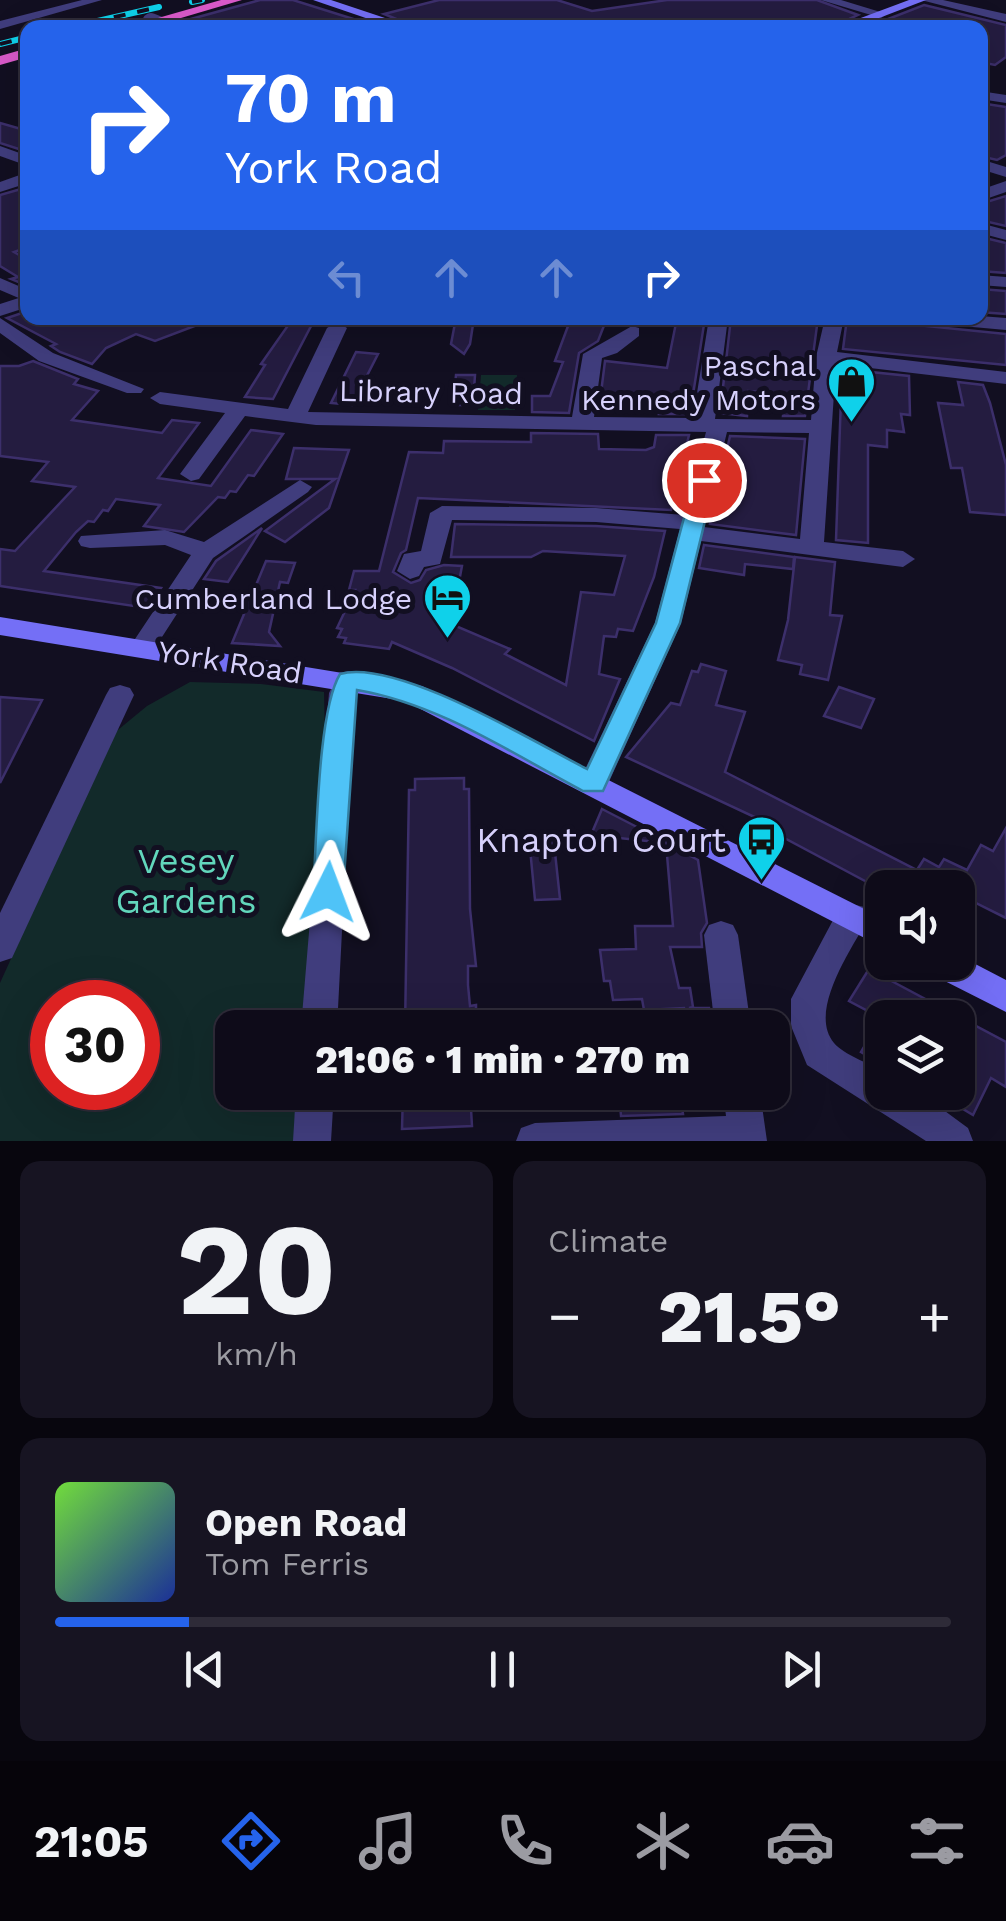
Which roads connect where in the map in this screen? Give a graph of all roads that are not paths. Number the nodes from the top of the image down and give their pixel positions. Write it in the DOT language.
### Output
graph roads {
  1 [pos="96,0"];
  2 [pos="236,0"];
  3 [pos="319,0"];
  4 [pos="827,0"];
  5 [pos="924,0"];
  6 [pos="881,14"];
  7 [pos="1006,18"];
  8 [pos="174,20"];
  9 [pos="384,20"];
  10 [pos="863,20"];
  11 [pos="0,25"];
  12 [pos="17,292"];
  13 [pos="0,310"];
  14 [pos="0,324"];
  15 [pos="717,325"];
  16 [pos="833,325"];
  17 [pos="337,328"];
  18 [pos="632,332"];
  19 [pos="10,336"];
  20 [pos="826,357"];
  21 [pos="1006,378"];
  22 [pos="239,409"];
  23 [pos="295,416"];
  24 [pos="584,425"];
  25 [pos="710,426"];
  26 [pos="823,427"];
  27 [pos="190,474"];
  28 [pos="300,487"];
  29 [pos="693,528"];
  30 [pos="90,542"];
  31 [pos="812,545"];
  32 [pos="204,553"];
  33 [pos="903,558"];
  34 [pos="410,571"];
  35 [pos="0,626"];
  36 [pos="142,648"];
  37 [pos="348,680"];
  38 [pos="120,695"];
  39 [pos="593,784"];
  40 [pos="865,924"];
  41 [pos="865,928"];
  42 [pos="721,935"];
  43 [pos="0,948"];
  44 [pos="973,980"];
  45 [pos="1006,997"];
  46 [pos="320,1010"];
  47 [pos="731,1010"];
  48 [pos="314,1110"];
  49 [pos="743,1110"];
  50 [pos="747,1137"];
  51 [pos="312,1141"];
  52 [pos="535,1141"];
  53 [pos="954,1141"];
  1 -- 11 [label="street"];
  2 -- 8 [label="highway"];
  3 -- 9 [label="main road"];
  4 -- 6 [label="street"];
  5 -- 6 [label="main road"];
  5 -- 7 [label="street"];
  6 -- 10 [label="main road"];
  12 -- 13 [label="street"];
  14 -- 19 [label="street"];
  15 -- 25 [label="street"];
  16 -- 20 [label="street"];
  17 -- 23 [label="street"];
  18 -- 24 [label="street"];
  19 -- 22 [label="street, Library Road"];
  20 -- 21 [label="street"];
  20 -- 26 [label="street"];
  22 -- 23 [label="street, Library Road"];
  22 -- 27 [label="street"];
  23 -- 24 [label="street, Library Road"];
  24 -- 25 [label="street, Library Road"];
  25 -- 26 [label="street, Library Road"];
  25 -- 29 [label="street"];
  26 -- 31 [label="street"];
  28 -- 32 [label="street"];
  29 -- 31 [label="street"];
  29 -- 34 [label="street"];
  29 -- 39 [label="street"];
  30 -- 32 [label="street"];
  31 -- 33 [label="street"];
  32 -- 36 [label="street"];
  35 -- 36 [label="main road, York Road"];
  36 -- 37 [label="main road, York Road"];
  37 -- 39 [label="main road, York Road"];
  37 -- 46 [label="street"];
  38 -- 43 [label="street"];
  39 -- 40 [label="main road, York Road"];
  41 -- 53 [label="street"];
  42 -- 47 [label="street"];
  44 -- 45 [label="main road"];
  48 -- 51 [label="street"];
  49 -- 50 [label="street"];
  50 -- 52 [label="street"];
}
